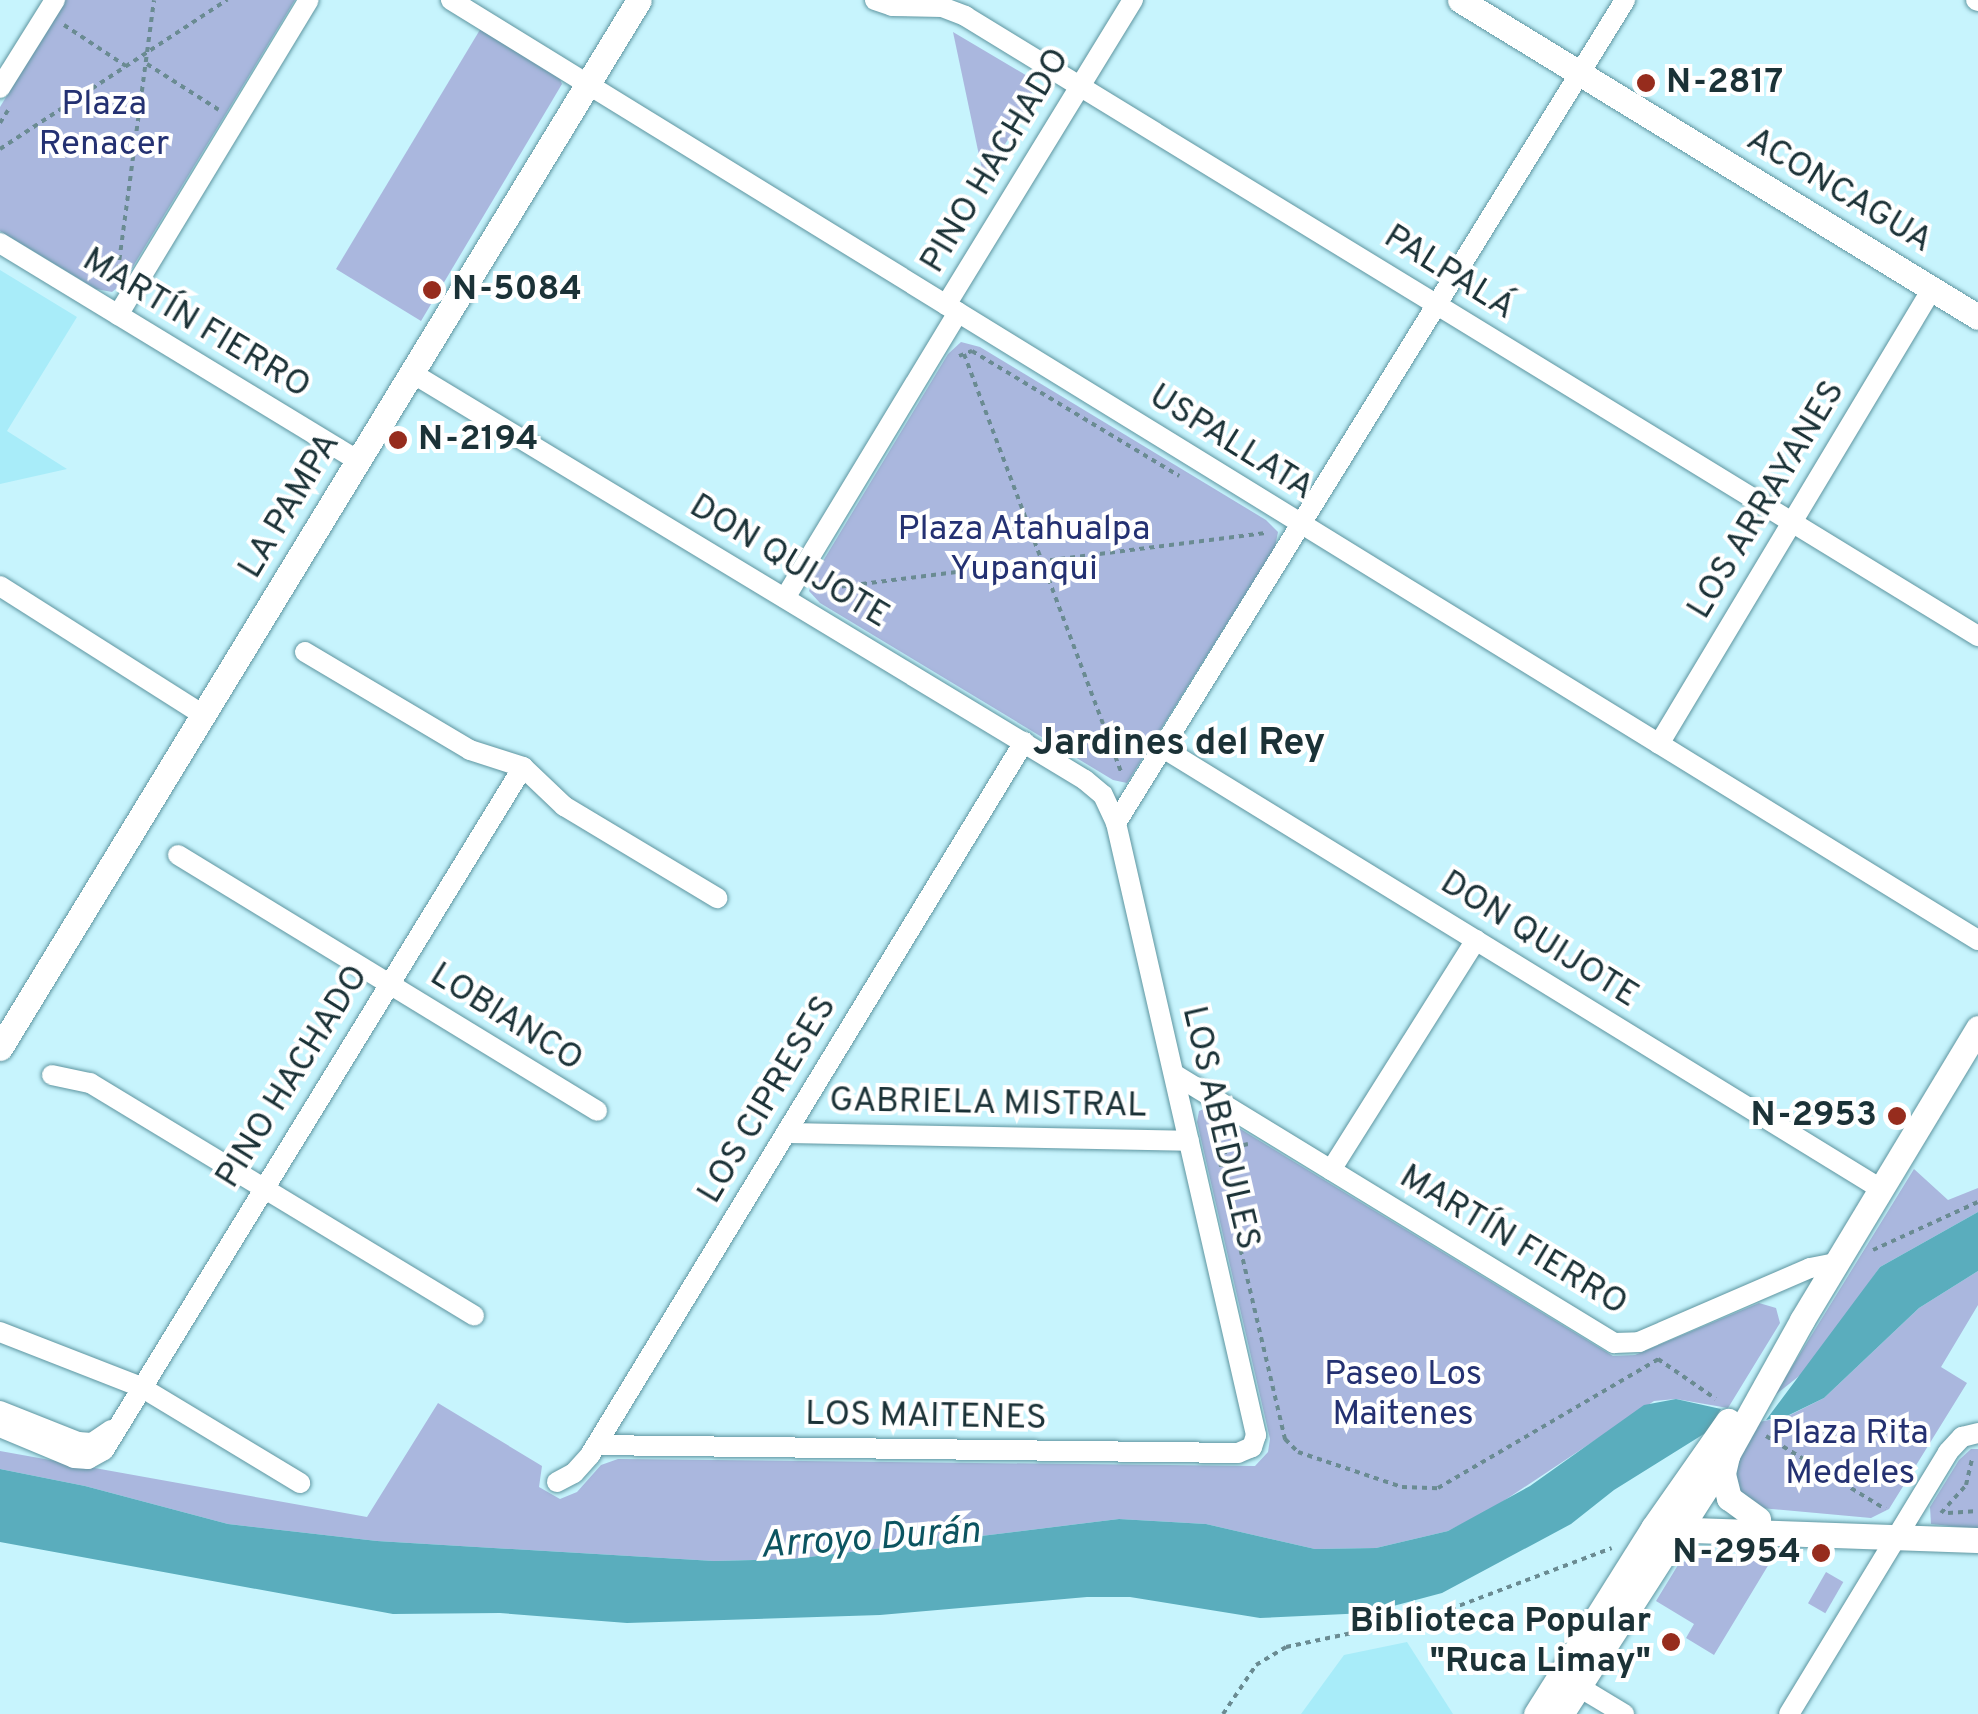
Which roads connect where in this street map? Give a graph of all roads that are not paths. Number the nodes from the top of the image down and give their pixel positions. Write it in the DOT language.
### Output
graph roads {
  1 [pos="55,0"];
  2 [pos="309,0"];
  3 [pos="451,0"];
  4 [pos="639,0"];
  5 [pos="875,0"];
  6 [pos="1133,0"];
  7 [pos="1460,0"];
  8 [pos="1624,0"];
  9 [pos="1579,73"];
  10 [pos="587,84"];
  11 [pos="1080,86"];
  12 [pos="0,88"];
  13 [pos="0,243"];
  14 [pos="1932,289"];
  15 [pos="1437,304"];
  16 [pos="952,309"];
  17 [pos="118,315"];
  18 [pos="1978,317"];
  19 [pos="412,373"];
  20 [pos="358,461"];
  21 [pos="1792,522"];
  22 [pos="1301,524"];
  23 [pos="0,586"];
  24 [pos="784,598"];
  25 [pos="1978,636"];
  26 [pos="305,652"];
  27 [pos="203,715"];
  28 [pos="1024,742"];
  29 [pos="1659,744"];
  30 [pos="1163,748"];
  31 [pos="522,766"];
  32 [pos="1116,823"];
  33 [pos="178,854"];
  34 [pos="717,898"];
  35 [pos="1476,940"];
  36 [pos="1978,940"];
  37 [pos="388,984"];
  38 [pos="1978,1028"];
  39 [pos="0,1048"];
  40 [pos="52,1074"];
  41 [pos="1174,1074"];
  42 [pos="596,1111"];
  43 [pos="786,1133"];
  44 [pos="1190,1141"];
  45 [pos="1331,1170"];
  46 [pos="263,1188"];
  47 [pos="1881,1189"];
  48 [pos="1836,1263"];
  49 [pos="474,1316"];
  50 [pos="1802,1320"];
  51 [pos="0,1332"];
  52 [pos="140,1387"];
  53 [pos="0,1410"];
  54 [pos="119,1421"];
  55 [pos="0,1426"];
  56 [pos="1973,1438"];
  57 [pos="596,1445"];
  58 [pos="1252,1447"];
  59 [pos="1727,1454"];
  60 [pos="557,1482"];
  61 [pos="300,1484"];
  62 [pos="1758,1519"];
  63 [pos="1669,1521"];
  64 [pos="1837,1533"];
  65 [pos="1897,1536"];
  66 [pos="1978,1540"];
  67 [pos="1569,1681"];
  68 [pos="1536,1714"];
  69 [pos="1561,1714"];
  70 [pos="1624,1714"];
  71 [pos="1789,1714"];
  1 -- 12 [label="street"];
  2 -- 17 [label="street"];
  3 -- 10 [label="street, USPALLATA"];
  4 -- 10 [label="street, LA PAMPA"];
  5 -- 11 [label="street, PALPALÁ"];
  6 -- 11 [label="street, PINO HACHADO"];
  7 -- 9 [label="street, ACONCAGUA"];
  8 -- 9 [label="street"];
  9 -- 14 [label="street, ACONCAGUA"];
  9 -- 15 [label="street"];
  10 -- 16 [label="street, USPALLATA"];
  10 -- 19 [label="street, LA PAMPA"];
  11 -- 15 [label="street, PALPALÁ"];
  11 -- 16 [label="street, PINO HACHADO"];
  13 -- 17 [label="street, MARTÍN FIERRO"];
  14 -- 18 [label="street, ACONCAGUA"];
  14 -- 21 [label="street, LOS ARRAYANES"];
  15 -- 21 [label="street, PALPALÁ"];
  15 -- 22 [label="street"];
  16 -- 22 [label="street, USPALLATA"];
  16 -- 24 [label="street, PINO HACHADO"];
  17 -- 20 [label="street, MARTÍN FIERRO"];
  19 -- 20 [label="street, LA PAMPA"];
  19 -- 24 [label="street, DON QUIJOTE"];
  20 -- 27 [label="street, LA PAMPA"];
  21 -- 25 [label="street, PALPALÁ"];
  21 -- 29 [label="street, LOS ARRAYANES"];
  22 -- 29 [label="street, USPALLATA"];
  22 -- 30 [label="street"];
  23 -- 27 [label="street"];
  24 -- 28 [label="street, DON QUIJOTE"];
  26 -- 31 [label="street"];
  27 -- 39 [label="street, LA PAMPA"];
  28 -- 32 [label="street, DON QUIJOTE"];
  28 -- 43 [label="street, LOS CIPRESES"];
  29 -- 36 [label="street, USPALLATA"];
  30 -- 32 [label="street"];
  30 -- 35 [label="street, DON QUIJOTE"];
  31 -- 34 [label="street"];
  31 -- 37 [label="street, PINO HACHADO"];
  32 -- 41 [label="street, LOS ABEDULES"];
  33 -- 37 [label="street, LOBIANCO"];
  35 -- 45 [label="street"];
  35 -- 47 [label="street, DON QUIJOTE"];
  37 -- 42 [label="street, LOBIANCO"];
  37 -- 46 [label="street, PINO HACHADO"];
  38 -- 47 [label="street"];
  40 -- 46 [label="street"];
  41 -- 44 [label="street, LOS ABEDULES"];
  41 -- 45 [label="street, MARTÍN FIERRO"];
  43 -- 44 [label="street, GABRIELA MISTRAL"];
  43 -- 57 [label="street, LOS CIPRESES"];
  44 -- 58 [label="street, LOS ABEDULES"];
  45 -- 48 [label="street, MARTÍN FIERRO"];
  46 -- 49 [label="street"];
  46 -- 52 [label="street, PINO HACHADO"];
  47 -- 48 [label="street"];
  48 -- 50 [label="street"];
  50 -- 59 [label="street"];
  50 -- 63 [label="street"];
  51 -- 52 [label="street"];
  52 -- 54 [label="street, PINO HACHADO"];
  52 -- 61 [label="street"];
  53 -- 54 [label="street"];
  54 -- 55 [label="street, PINO HACHADO"];
  56 -- 65 [label="street"];
  57 -- 58 [label="street, LOS MAITENES"];
  57 -- 60 [label="street, LOS CIPRESES"];
  59 -- 62 [label="street"];
  59 -- 63 [label="street"];
  62 -- 63 [label="street"];
  62 -- 64 [label="street"];
  63 -- 64 [label="street"];
  63 -- 67 [label="street"];
  64 -- 65 [label="street"];
  65 -- 66 [label="street"];
  65 -- 71 [label="street"];
  67 -- 68 [label="street"];
  67 -- 69 [label="street"];
  67 -- 70 [label="street"];
}
